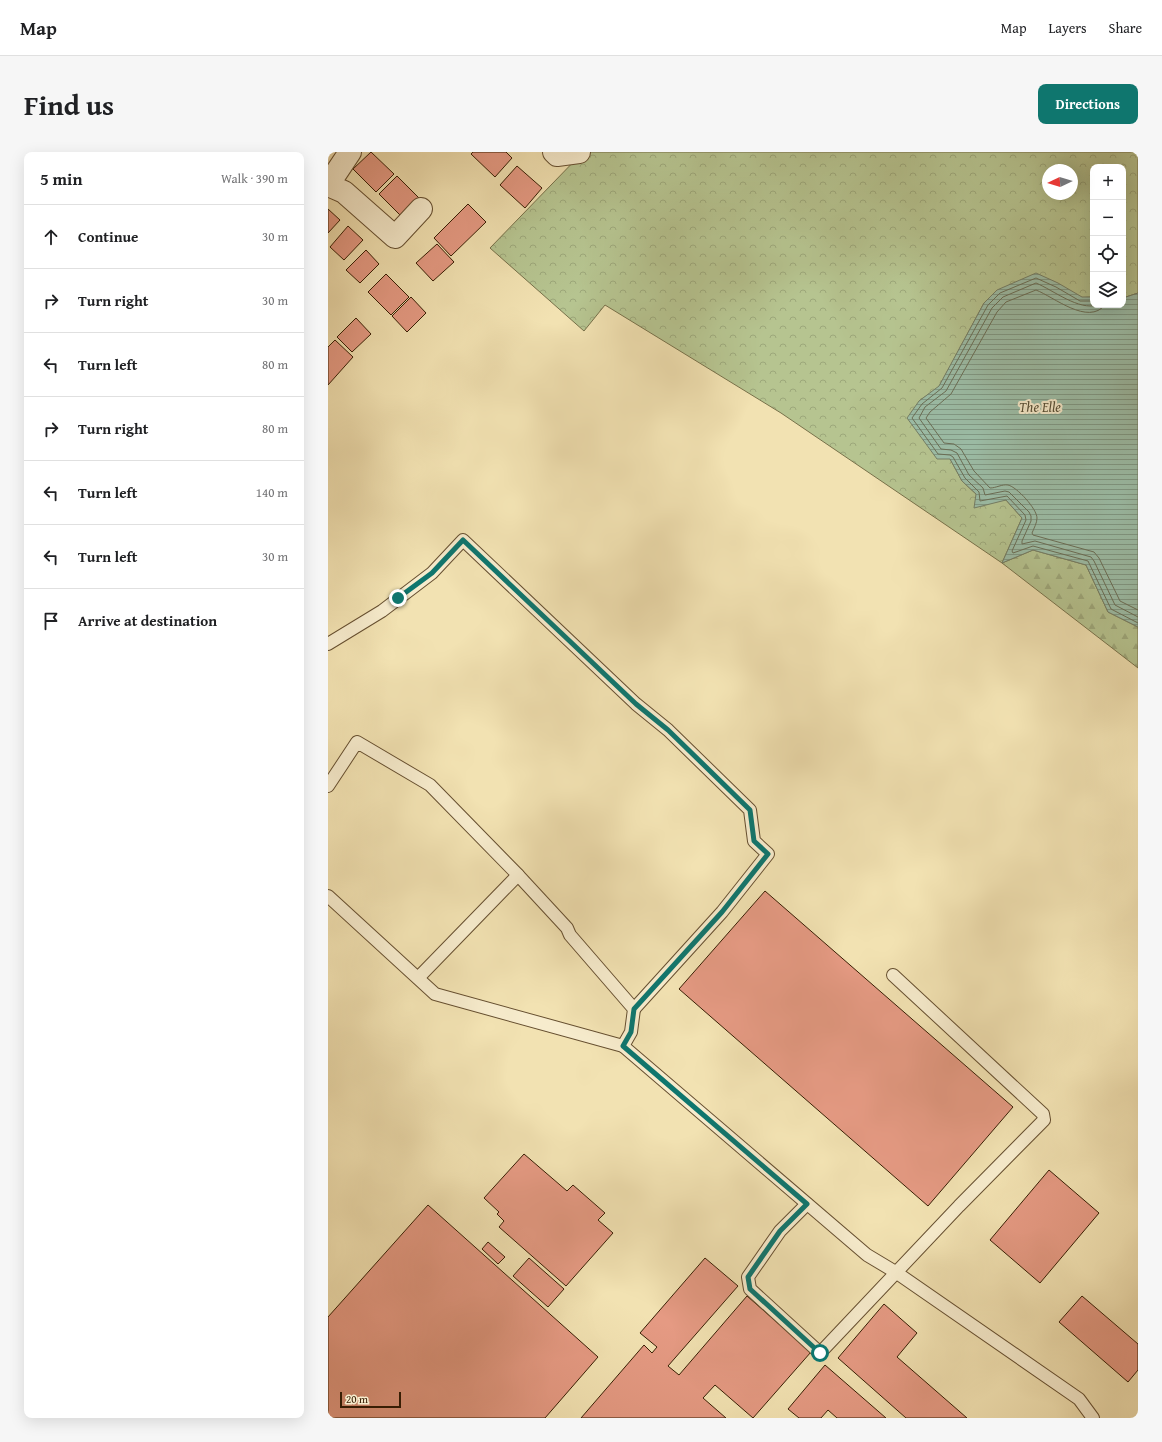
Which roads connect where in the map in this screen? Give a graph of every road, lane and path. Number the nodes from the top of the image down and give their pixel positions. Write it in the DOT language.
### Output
graph roads {
  1 [pos="350,152"];
  2 [pos="554,152"];
  3 [pos="579,152"];
  4 [pos="328,185"];
  5 [pos="421,209"];
  6 [pos="328,644"];
  7 [pos="328,786"];
  8 [pos="518,875"];
  9 [pos="328,896"];
  10 [pos="893,975"];
  11 [pos="418,978"];
  12 [pos="634,1009"];
  13 [pos="623,1046"];
  14 [pos="807,1204"];
  15 [pos="897,1273"];
  16 [pos="1093,1418"];
  1 -- 4 [label="street"];
  2 -- 3 [label="street"];
  4 -- 5 [label="street"];
  6 -- 12 [label="lane"];
  7 -- 8 [label="lane"];
  8 -- 11 [label="lane"];
  8 -- 12 [label="lane"];
  9 -- 11 [label="lane"];
  10 -- 15 [label="lane"];
  11 -- 13 [label="lane"];
  12 -- 13 [label="lane"];
  13 -- 14 [label="lane"];
  14 -- 15 [label="lane"];
  14 -- 15 [label="lane"];
  15 -- 16 [label="lane"];
}
